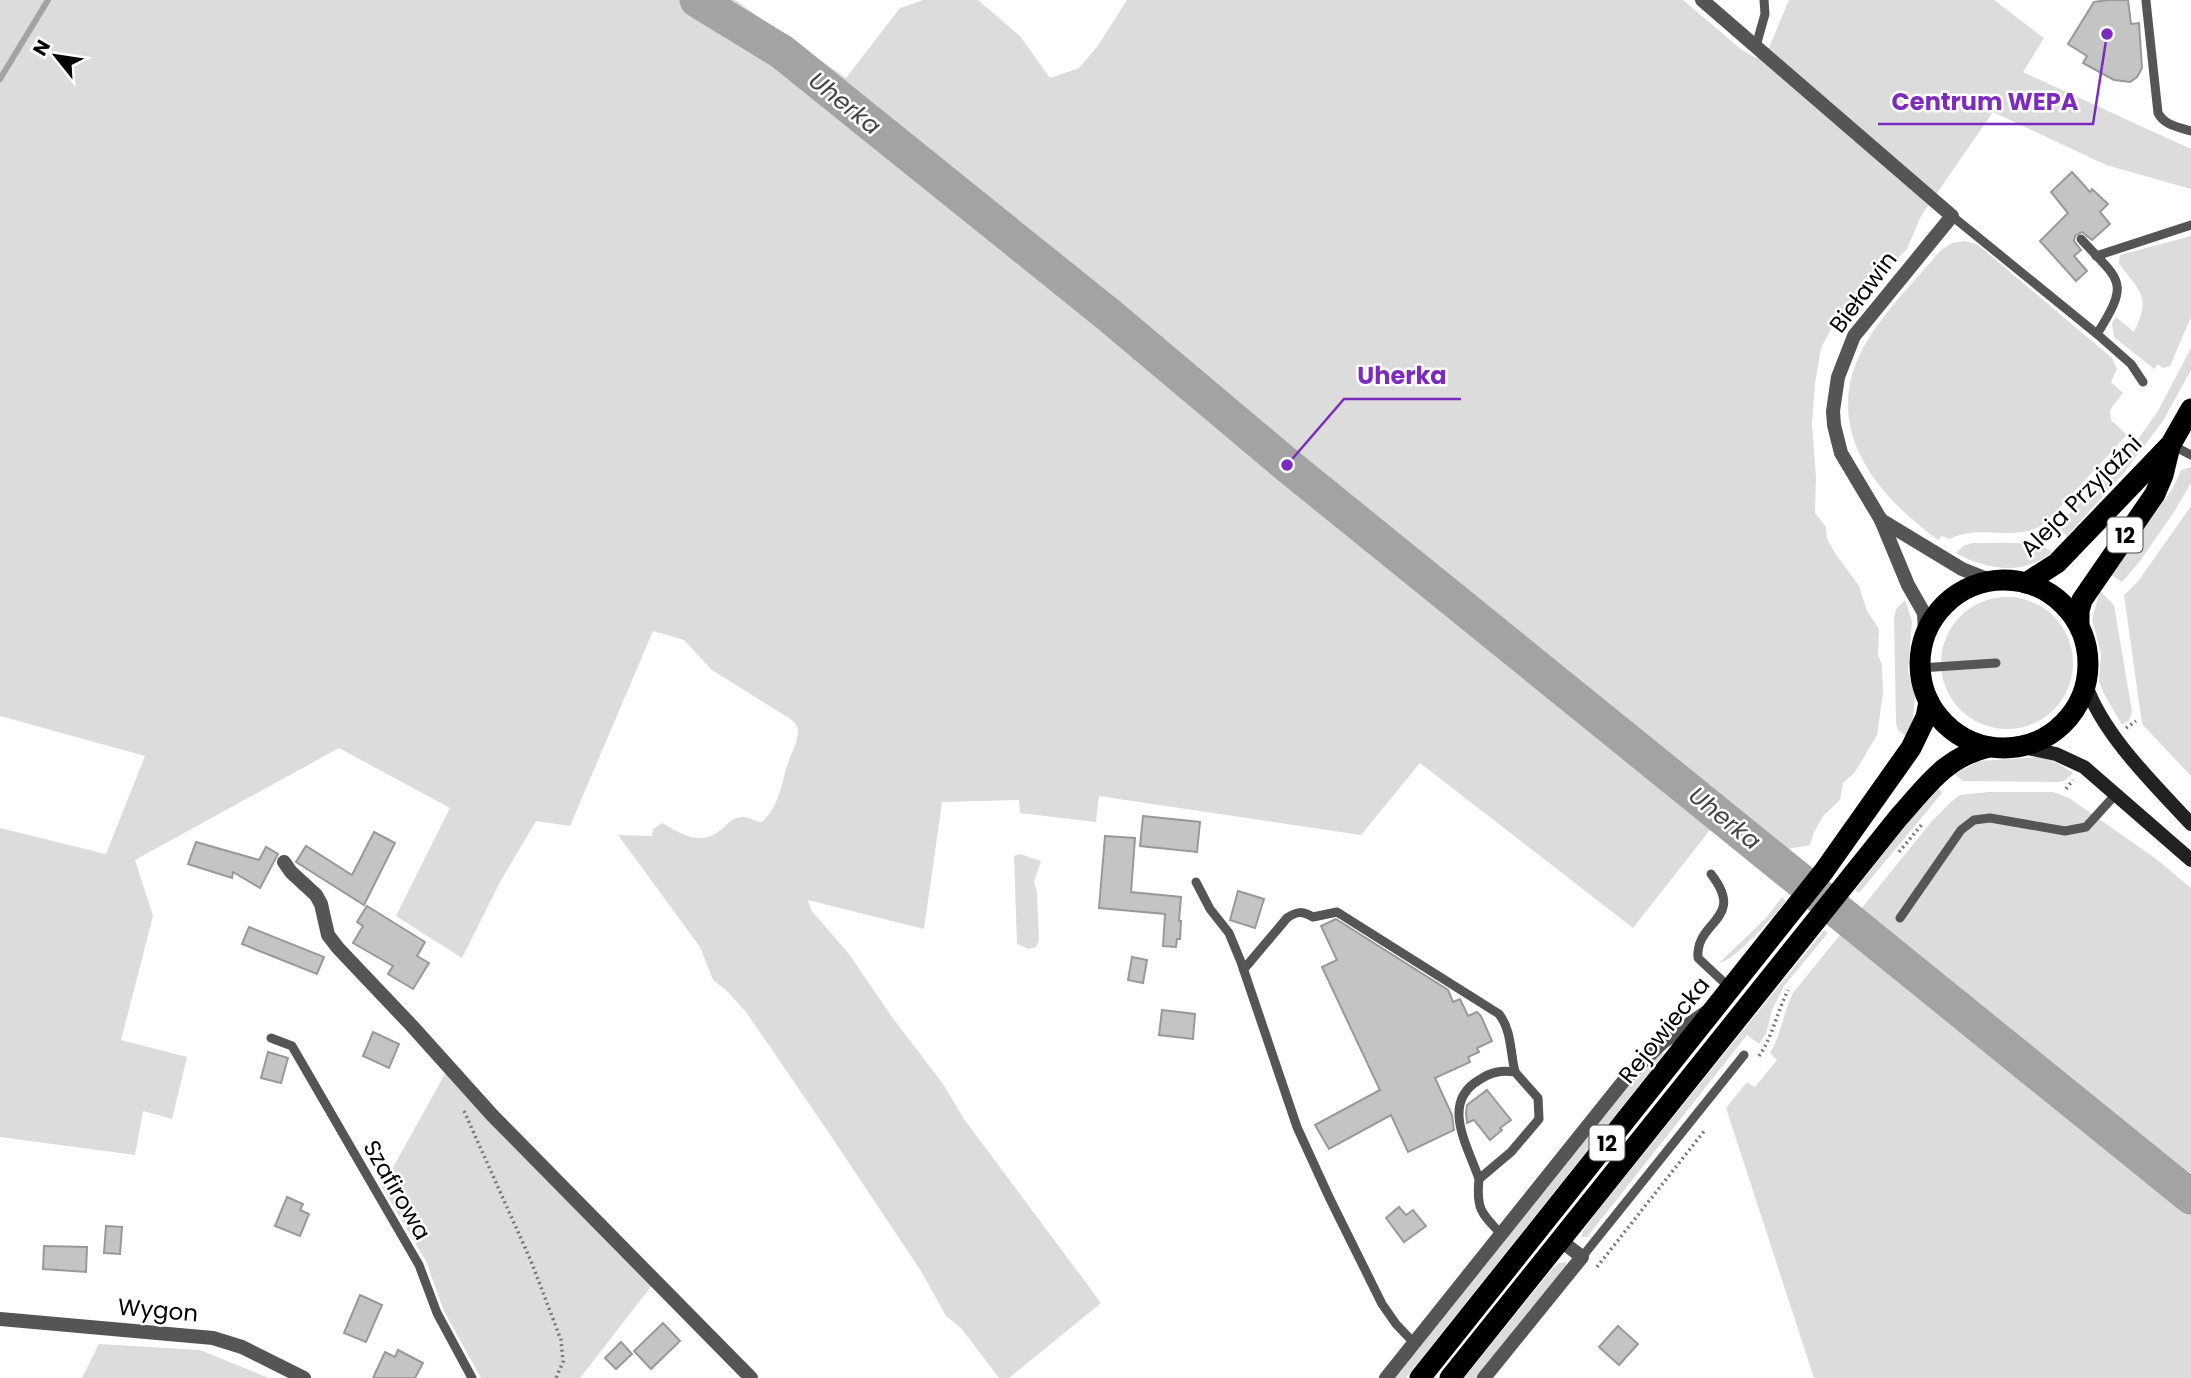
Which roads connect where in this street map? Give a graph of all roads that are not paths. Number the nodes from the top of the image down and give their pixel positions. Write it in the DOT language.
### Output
graph roads {
  1 [pos="1702,0"];
  2 [pos="1764,0"];
  3 [pos="2146,2"];
  4 [pos="1756,46"];
  5 [pos="2191,131"];
  6 [pos="1952,216"];
  7 [pos="2191,225"];
  8 [pos="2081,239"];
  9 [pos="2096,256"];
  10 [pos="2096,334"];
  11 [pos="2143,382"];
  12 [pos="2191,409"];
  13 [pos="2171,444"];
  14 [pos="2191,455"];
  15 [pos="1881,520"];
  16 [pos="1992,580"];
  17 [pos="2026,583"];
  18 [pos="2079,625"];
  19 [pos="1925,633"];
  20 [pos="1996,663"];
  21 [pos="1920,668"];
  22 [pos="2086,685"];
  23 [pos="1929,702"];
  24 [pos="1989,747"];
  25 [pos="2023,747"];
  26 [pos="2116,794"];
  27 [pos="2191,824"];
  28 [pos="2191,860"];
  29 [pos="284,862"];
  30 [pos="1711,874"];
  31 [pos="1196,882"];
  32 [pos="1900,918"];
  33 [pos="1244,969"];
  34 [pos="1730,988"];
  35 [pos="1715,1007"];
  36 [pos="271,1038"];
  37 [pos="1744,1055"];
  38 [pos="1515,1072"];
  39 [pos="1479,1179"];
  40 [pos="1502,1234"];
  41 [pos="1560,1240"];
  42 [pos="1582,1256"];
  43 [pos="0,1320"];
  44 [pos="1414,1343"];
  45 [pos="304,1378"];
  46 [pos="472,1378"];
  47 [pos="751,1378"];
  48 [pos="1386,1378"];
  49 [pos="1420,1378"];
  50 [pos="1450,1378"];
  51 [pos="1485,1378"];
  1 -- 4 [label="street"];
  2 -- 4 [label="lane"];
  3 -- 5 [label="lane"];
  4 -- 6 [label="street"];
  6 -- 10 [label="lane"];
  6 -- 15 [label="street, Bieławin"];
  7 -- 9 [label="lane"];
  8 -- 9 [label="lane"];
  9 -- 10 [label="lane"];
  10 -- 11 [label="lane"];
  12 -- 13 [label="highway, Aleja Przyjaźni / 12"];
  13 -- 14 [label="lane"];
  13 -- 17 [label="highway, Aleja Przyjaźni / 12"];
  13 -- 18 [label="highway, Aleja Przyjaźni / 12"];
  15 -- 16 [label="street, Bieławin"];
  15 -- 19 [label="street, Bieławin"];
  16 -- 17 [label="highway, 12"];
  16 -- 19 [label="highway, 12"];
  17 -- 18 [label="highway, 12"];
  18 -- 22 [label="highway, 12"];
  19 -- 21 [label="highway, 12"];
  20 -- 21 [label="lane"];
  21 -- 23 [label="highway, 12"];
  22 -- 25 [label="highway, 12"];
  22 -- 27 [label="main road"];
  23 -- 24 [label="highway, 12"];
  23 -- 34 [label="highway, Rejowiecka / 12"];
  24 -- 25 [label="highway, 12"];
  24 -- 41 [label="highway, 12"];
  25 -- 26 [label="main road"];
  26 -- 28 [label="main road"];
  26 -- 32 [label="lane"];
  29 -- 47 [label="street"];
  30 -- 34 [label="lane"];
  31 -- 33 [label="lane"];
  33 -- 38 [label="lane"];
  33 -- 44 [label="lane"];
  34 -- 35 [label="highway, Rejowiecka / 12"];
  35 -- 40 [label="street"];
  35 -- 49 [label="highway, Rejowiecka / 12"];
  36 -- 46 [label="lane, Szafirowa"];
  37 -- 42 [label="lane"];
  38 -- 39 [label="lane"];
  38 -- 39 [label="lane"];
  39 -- 40 [label="lane"];
  40 -- 44 [label="street"];
  41 -- 42 [label="street"];
  41 -- 50 [label="highway, 12"];
  42 -- 51 [label="street"];
  43 -- 45 [label="street, Wygon"];
  44 -- 48 [label="street"];
}
